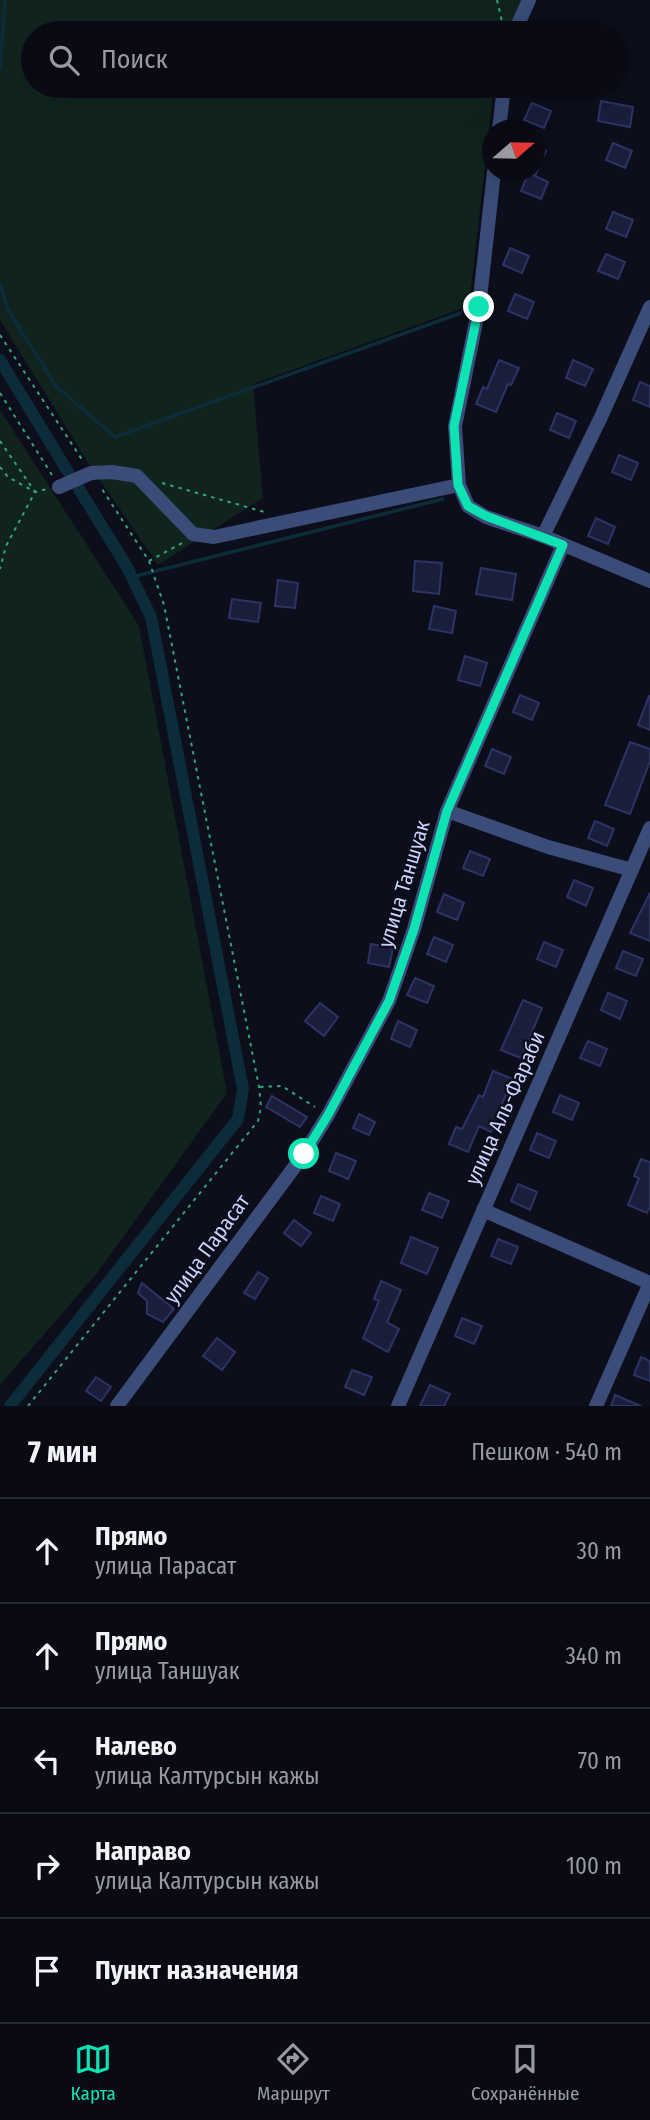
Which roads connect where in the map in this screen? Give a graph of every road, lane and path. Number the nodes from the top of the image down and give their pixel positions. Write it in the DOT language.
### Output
graph roads {
  1 [pos="497,0"];
  2 [pos="529,0"];
  3 [pos="501,21"];
  4 [pos="519,21"];
  5 [pos="502,98"];
  6 [pos="500,119"];
  7 [pos="493,182"];
  8 [pos="650,307"];
  9 [pos="0,335"];
  10 [pos="0,393"];
  11 [pos="0,441"];
  12 [pos="0,467"];
  13 [pos="91,473"];
  14 [pos="163,483"];
  15 [pos="458,485"];
  16 [pos="59,487"];
  17 [pos="35,492"];
  18 [pos="280,523"];
  19 [pos="193,534"];
  20 [pos="543,536"];
  21 [pos="563,545"];
  22 [pos="149,561"];
  23 [pos="0,569"];
  24 [pos="650,581"];
  25 [pos="447,811"];
  26 [pos="650,828"];
  27 [pos="632,870"];
  28 [pos="259,1087"];
  29 [pos="328,1115"];
  30 [pos="483,1210"];
  31 [pos="650,1283"];
  32 [pos="28,1406"];
  33 [pos="117,1406"];
  34 [pos="398,1406"];
  35 [pos="596,1406"];
  1 -- 3 [label="path"];
  2 -- 4 [label="street"];
  5 -- 6 [label="street"];
  7 -- 15 [label="street"];
  8 -- 20 [label="street"];
  9 -- 13 [label="path"];
  10 -- 16 [label="path"];
  11 -- 17 [label="path"];
  12 -- 17 [label="path"];
  13 -- 16 [label="street"];
  13 -- 19 [label="street"];
  13 -- 22 [label="path"];
  14 -- 18 [label="path"];
  15 -- 18 [label="street"];
  15 -- 20 [label="street"];
  16 -- 17 [label="path"];
  17 -- 23 [label="path"];
  18 -- 19 [label="street"];
  19 -- 22 [label="path"];
  20 -- 21 [label="street"];
  21 -- 24 [label="street"];
  21 -- 25 [label="street, улица Таншуак"];
  22 -- 28 [label="path"];
  25 -- 27 [label="street"];
  25 -- 29 [label="street, улица Таншуак"];
  26 -- 27 [label="street, улица Аль-Фараби"];
  27 -- 30 [label="street, улица Аль-Фараби"];
  28 -- 29 [label="path"];
  28 -- 32 [label="path"];
  29 -- 33 [label="street, улица Парасат"];
  30 -- 31 [label="street"];
  30 -- 34 [label="street, улица Аль-Фараби"];
  31 -- 35 [label="street"];
}
